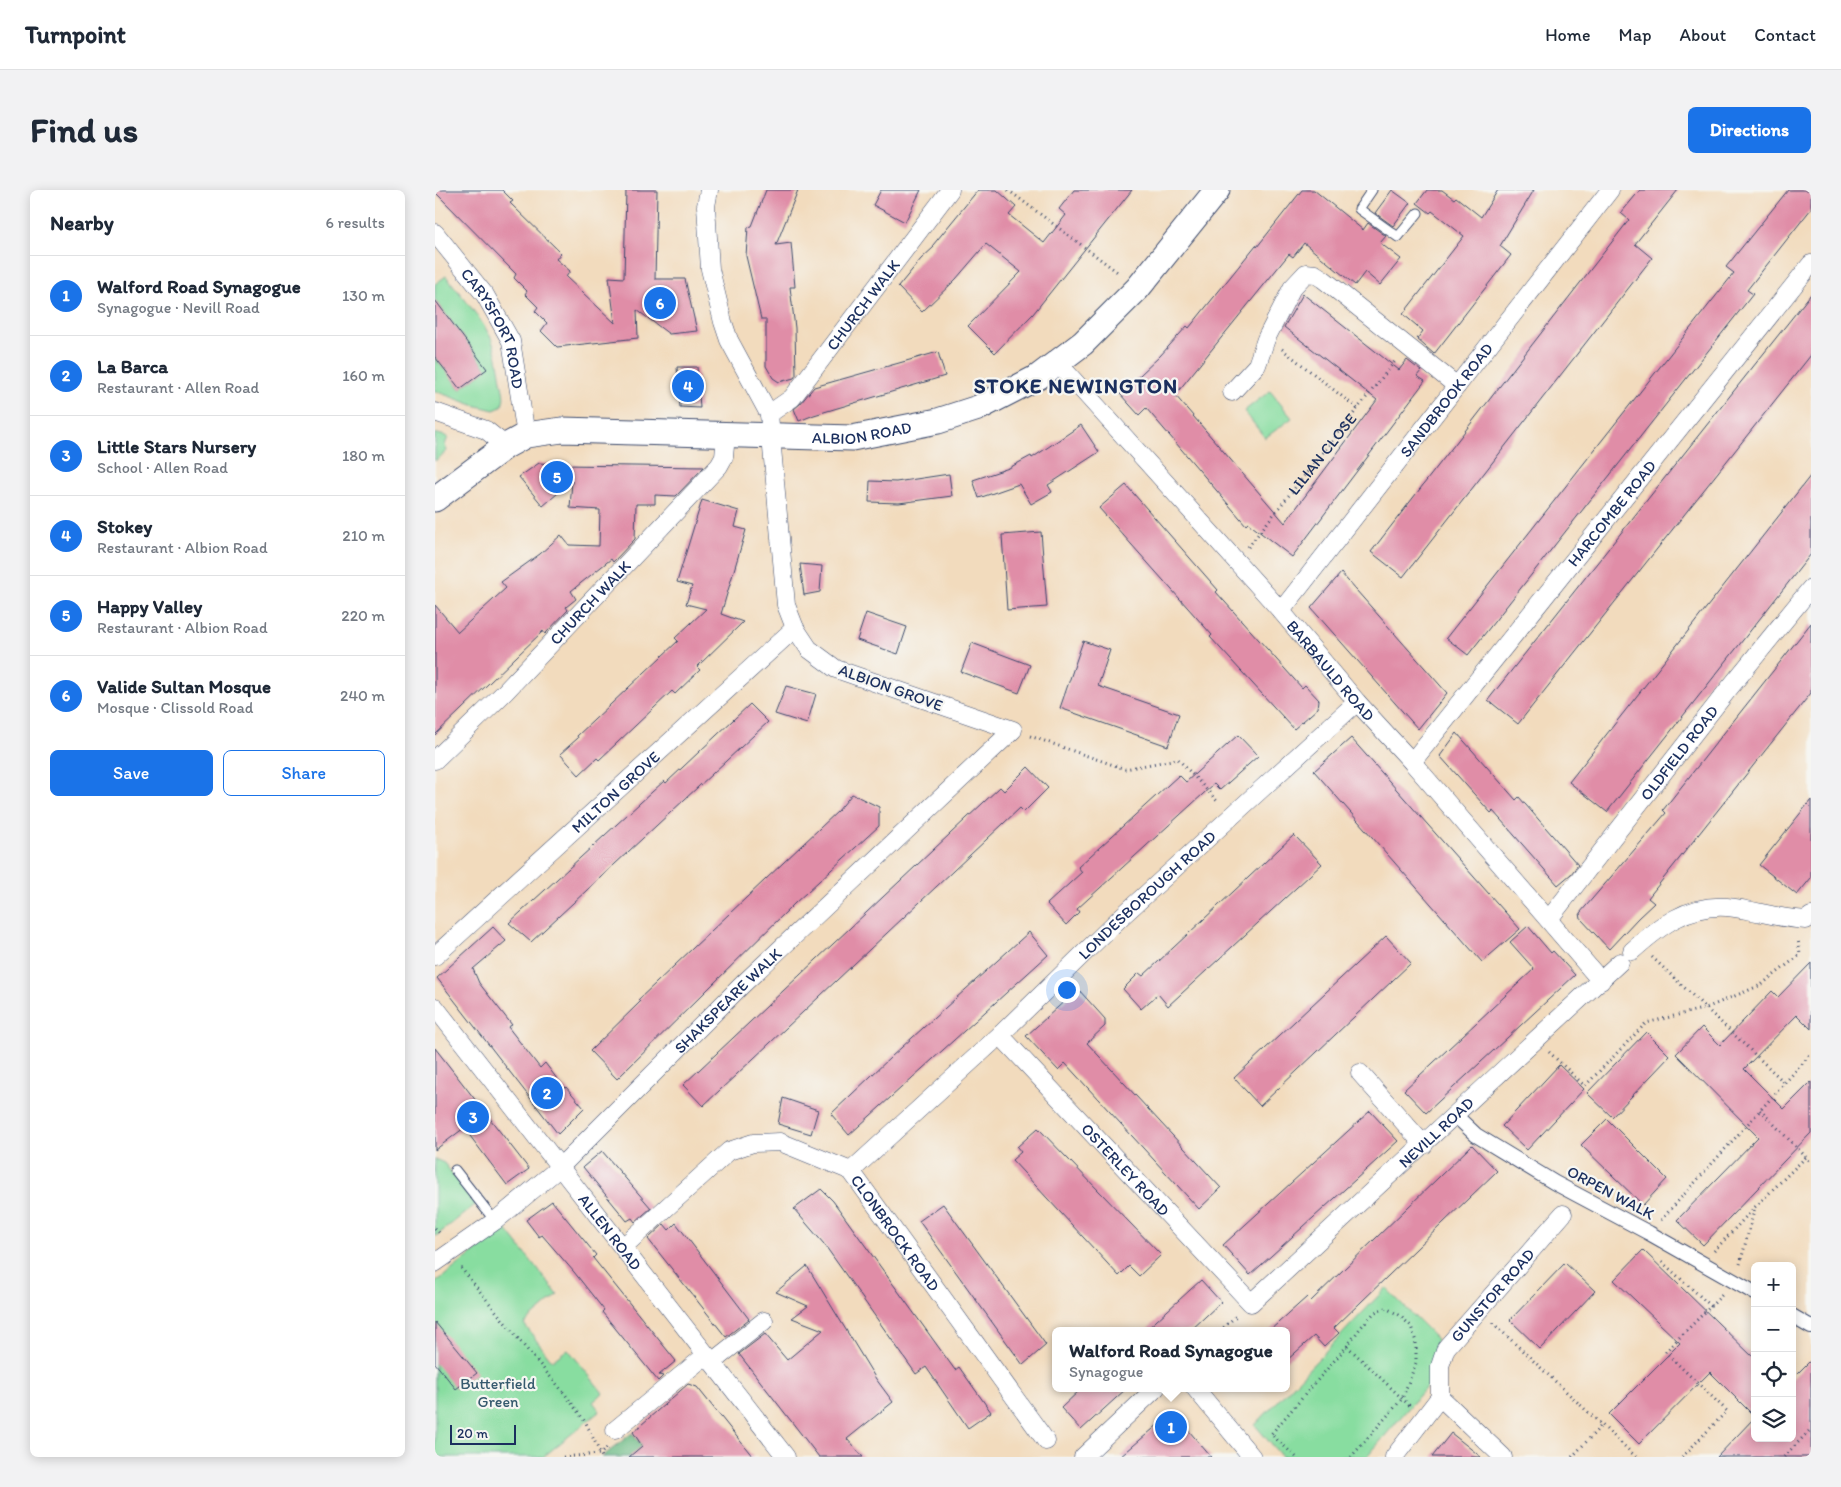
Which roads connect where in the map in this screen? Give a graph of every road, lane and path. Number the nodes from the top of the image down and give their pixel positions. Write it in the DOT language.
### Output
graph roads {
  1 [pos="709,190"];
  2 [pos="951,190"];
  3 [pos="1008,190"];
  4 [pos="1217,190"];
  5 [pos="1372,190"];
  6 [pos="1610,190"];
  7 [pos="1418,213"];
  8 [pos="435,233"];
  9 [pos="1811,264"];
  10 [pos="1138,288"];
  11 [pos="1267,337"];
  12 [pos="1408,346"];
  13 [pos="1058,363"];
  14 [pos="1457,386"];
  15 [pos="1232,392"];
  16 [pos="1358,409"];
  17 [pos="435,412"];
  18 [pos="770,426"];
  19 [pos="726,435"];
  20 [pos="516,440"];
  21 [pos="435,499"];
  22 [pos="1236,561"];
  23 [pos="1811,588"];
  24 [pos="1281,611"];
  25 [pos="795,628"];
  26 [pos="1357,702"];
  27 [pos="1013,730"];
  28 [pos="435,760"];
  29 [pos="1412,762"];
  30 [pos="1232,817"];
  31 [pos="1804,918"];
  32 [pos="1549,920"];
  33 [pos="1630,953"];
  34 [pos="435,956"];
  35 [pos="1601,981"];
  36 [pos="435,1006"];
  37 [pos="1706,1008"];
  38 [pos="1000,1035"];
  39 [pos="1536,1040"];
  40 [pos="1811,1054"];
  41 [pos="1360,1073"];
  42 [pos="1785,1083"];
  43 [pos="1761,1110"];
  44 [pos="1455,1115"];
  45 [pos="1424,1145"];
  46 [pos="1806,1157"];
  47 [pos="1811,1162"];
  48 [pos="559,1168"];
  49 [pos="455,1170"];
  50 [pos="851,1171"];
  51 [pos="1755,1207"];
  52 [pos="1563,1214"];
  53 [pos="495,1221"];
  54 [pos="1649,1233"];
  55 [pos="623,1247"];
  56 [pos="453,1249"];
  57 [pos="435,1263"];
  58 [pos="1703,1264"];
  59 [pos="1735,1281"];
  60 [pos="1751,1291"];
  61 [pos="1251,1303"];
  62 [pos="1711,1306"];
  63 [pos="1479,1312"];
  64 [pos="1796,1318"];
  65 [pos="764,1320"];
  66 [pos="1811,1327"];
  67 [pos="1347,1346"];
  68 [pos="709,1358"];
  69 [pos="1152,1392"];
  70 [pos="1198,1392"];
  71 [pos="1440,1397"];
  72 [pos="1403,1399"];
  73 [pos="1423,1419"];
  74 [pos="1602,1425"];
  75 [pos="1811,1429"];
  76 [pos="615,1430"];
  77 [pos="1046,1440"];
  78 [pos="601,1455"];
  79 [pos="563,1457"];
  80 [pos="786,1457"];
  81 [pos="1083,1457"];
  82 [pos="1252,1457"];
  83 [pos="1296,1457"];
  84 [pos="1351,1457"];
  85 [pos="1394,1457"];
  86 [pos="1503,1457"];
  87 [pos="1572,1457"];
  88 [pos="1636,1457"];
  89 [pos="1682,1457"];
  90 [pos="1784,1457"];
  1 -- 18 [label="street"];
  2 -- 18 [label="street, CHURCH WALK"];
  3 -- 10 [label="path"];
  4 -- 10 [label="main road, ALBION ROAD"];
  5 -- 7 [label="lane"];
  6 -- 14 [label="street, SANDBROOK ROAD"];
  8 -- 20 [label="street, CARYSFORT ROAD"];
  9 -- 29 [label="street, HARCOMBE ROAD"];
  10 -- 13 [label="main road, ALBION ROAD"];
  11 -- 12 [label="street"];
  11 -- 15 [label="street"];
  11 -- 16 [label="path"];
  12 -- 14 [label="street"];
  12 -- 16 [label="path, LILIAN CLOSE"];
  13 -- 18 [label="main road, ALBION ROAD"];
  13 -- 22 [label="street, BARBAULD ROAD"];
  14 -- 24 [label="street, SANDBROOK ROAD"];
  16 -- 22 [label="path, LILIAN CLOSE"];
  17 -- 20 [label="street"];
  18 -- 19 [label="main road, ALBION ROAD"];
  18 -- 25 [label="street, ALBION GROVE"];
  19 -- 20 [label="main road, ALBION ROAD"];
  19 -- 28 [label="street, CHURCH WALK"];
  20 -- 21 [label="main road, ALBION ROAD"];
  22 -- 24 [label="street, BARBAULD ROAD"];
  23 -- 32 [label="street, OLDFIELD ROAD"];
  24 -- 26 [label="street, BARBAULD ROAD"];
  25 -- 27 [label="street, ALBION GROVE"];
  25 -- 34 [label="street, MILTON GROVE"];
  26 -- 29 [label="street, BARBAULD ROAD"];
  26 -- 30 [label="street, LONDESBOROUGH ROAD"];
  27 -- 30 [label="path"];
  27 -- 48 [label="street, SHAKSPEARE WALK"];
  29 -- 32 [label="street, BARBAULD ROAD"];
  30 -- 38 [label="street, LONDESBOROUGH ROAD"];
  31 -- 33 [label="street, NEVILL ROAD"];
  31 -- 37 [label="path"];
  32 -- 35 [label="street, BARBAULD ROAD"];
  33 -- 35 [label="street, NEVILL ROAD"];
  33 -- 37 [label="path"];
  35 -- 39 [label="street, NEVILL ROAD"];
  36 -- 48 [label="street, ALLEN ROAD"];
  37 -- 39 [label="path"];
  37 -- 42 [label="path"];
  38 -- 50 [label="street, LONDESBOROUGH ROAD"];
  38 -- 61 [label="street, OSTERLEY ROAD"];
  39 -- 44 [label="street, NEVILL ROAD"];
  40 -- 42 [label="path"];
  41 -- 45 [label="street"];
  42 -- 43 [label="path"];
  43 -- 46 [label="path"];
  43 -- 54 [label="path"];
  44 -- 45 [label="street, NEVILL ROAD"];
  44 -- 54 [label="street, ORPEN WALK"];
  45 -- 61 [label="street, NEVILL ROAD"];
  46 -- 47 [label="path"];
  46 -- 51 [label="path"];
  48 -- 53 [label="street, SHAKSPEARE WALK"];
  48 -- 55 [label="street, ALLEN ROAD"];
  49 -- 53 [label="lane"];
  50 -- 55 [label="street, CLONBROCK ROAD"];
  50 -- 77 [label="street, CLONBROCK ROAD"];
  51 -- 58 [label="path"];
  51 -- 59 [label="path"];
  52 -- 63 [label="street, GUNSTOR ROAD"];
  53 -- 56 [label="street, SHAKSPEARE WALK"];
  54 -- 58 [label="street, ORPEN WALK"];
  55 -- 68 [label="street, ALLEN ROAD"];
  56 -- 57 [label="street, SHAKSPEARE WALK"];
  56 -- 78 [label="path"];
  58 -- 59 [label="street, ORPEN WALK"];
  59 -- 60 [label="street, ORPEN WALK"];
  62 -- 89 [label="path"];
  63 -- 71 [label="street, GUNSTOR ROAD"];
  63 -- 74 [label="path"];
  64 -- 66 [label="street"];
  65 -- 68 [label="street"];
  67 -- 72 [label="path"];
  67 -- 72 [label="path"];
  67 -- 83 [label="path"];
  68 -- 76 [label="street"];
  68 -- 80 [label="street, ALLEN ROAD"];
  69 -- 81 [label="street"];
  70 -- 82 [label="street"];
  71 -- 73 [label="street"];
  71 -- 86 [label="street"];
  72 -- 73 [label="path"];
  72 -- 84 [label="path"];
  73 -- 85 [label="street"];
  74 -- 87 [label="path"];
  74 -- 88 [label="path"];
  75 -- 90 [label="path"];
  76 -- 78 [label="path"];
  78 -- 79 [label="path"];
}
